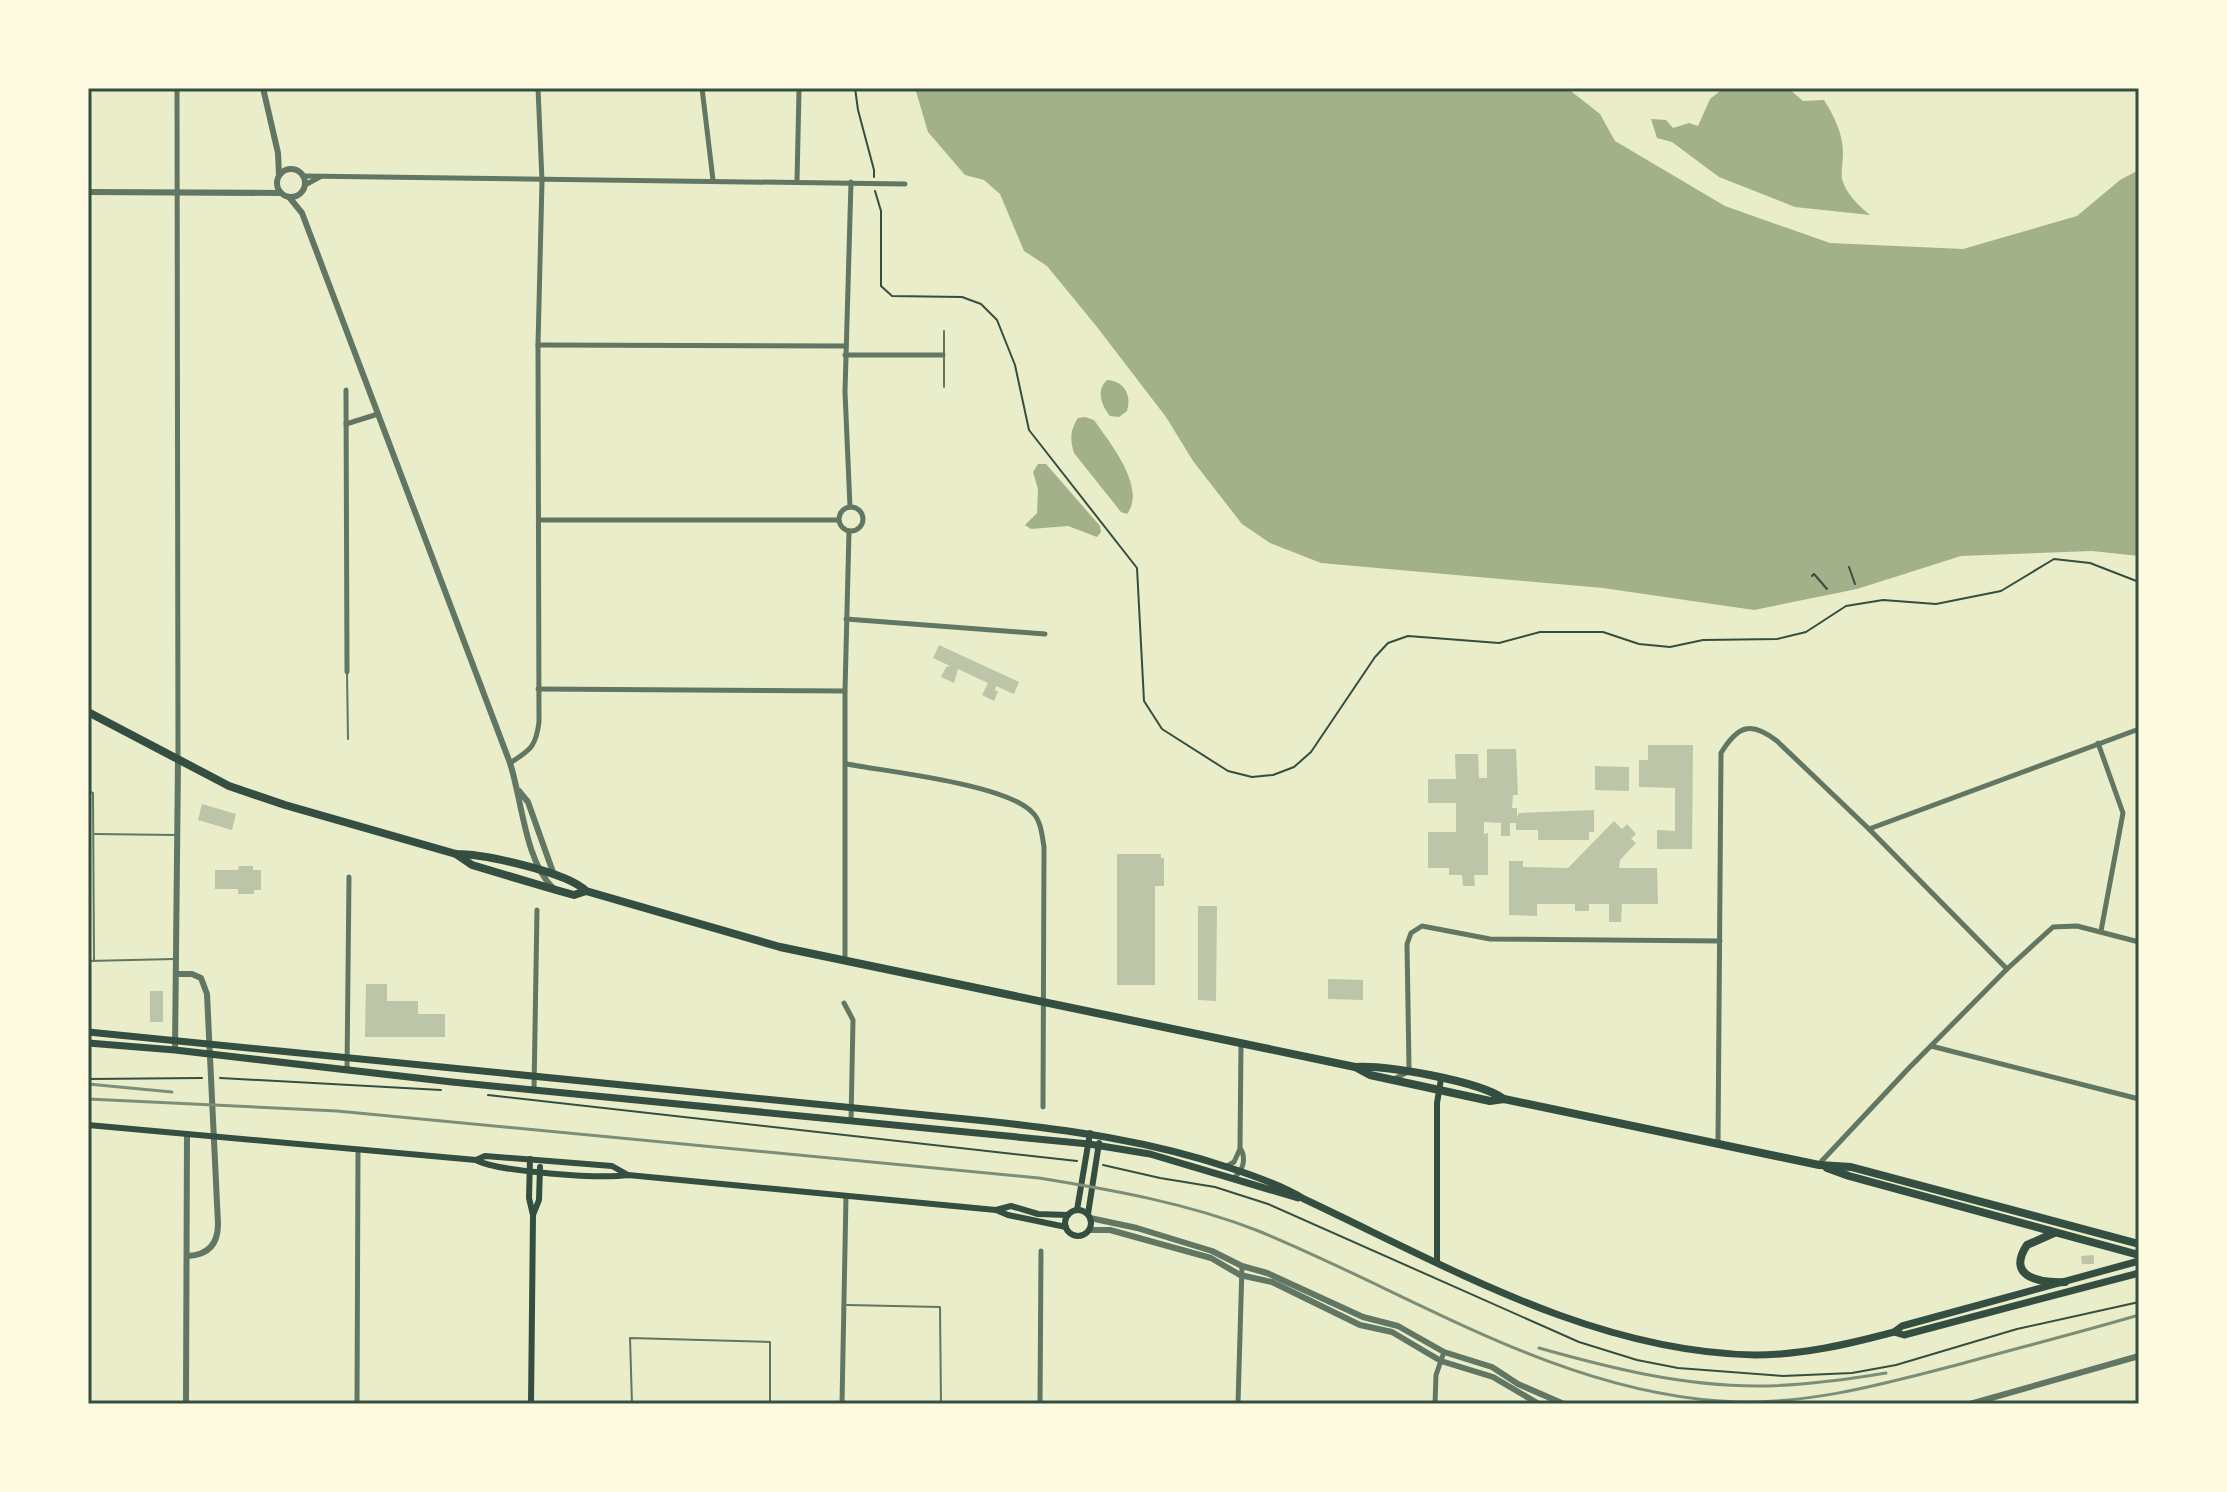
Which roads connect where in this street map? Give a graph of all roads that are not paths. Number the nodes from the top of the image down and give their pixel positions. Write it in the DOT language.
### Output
graph roads {
  1 [pos="177,88"];
  2 [pos="263,88"];
  3 [pos="538,88"];
  4 [pos="702,88"];
  5 [pos="799,91"];
  6 [pos="278,153"];
  7 [pos="290,169"];
  8 [pos="278,178"];
  9 [pos="304,180"];
  10 [pos="713,180"];
  11 [pos="542,181"];
  12 [pos="797,181"];
  13 [pos="851,182"];
  14 [pos="905,184"];
  15 [pos="88,192"];
  16 [pos="255,192"];
  17 [pos="302,192"];
  18 [pos="280,193"];
  19 [pos="177,194"];
  20 [pos="289,197"];
  21 [pos="302,213"];
  22 [pos="944,331"];
  23 [pos="538,345"];
  24 [pos="846,346"];
  25 [pos="845,355"];
  26 [pos="943,355"];
  27 [pos="944,387"];
  28 [pos="346,390"];
  29 [pos="378,414"];
  30 [pos="346,424"];
  31 [pos="850,507"];
  32 [pos="539,520"];
  33 [pos="838,520"];
  34 [pos="849,531"];
  35 [pos="846,619"];
  36 [pos="1045,634"];
  37 [pos="347,672"];
  38 [pos="538,689"];
  39 [pos="845,691"];
  40 [pos="88,712"];
  41 [pos="2139,729"];
  42 [pos="348,739"];
  43 [pos="2098,743"];
  44 [pos="178,761"];
  45 [pos="510,763"];
  46 [pos="847,764"];
  47 [pos="88,791"];
  48 [pos="519,791"];
  49 [pos="1869,829"];
  50 [pos="93,834"];
  51 [pos="178,835"];
  52 [pos="456,854"];
  53 [pos="540,871"];
  54 [pos="554,875"];
  55 [pos="349,877"];
  56 [pos="556,890"];
  57 [pos="586,891"];
  58 [pos="537,910"];
  59 [pos="2101,931"];
  60 [pos="1720,941"];
  61 [pos="2139,942"];
  62 [pos="175,958"];
  63 [pos="88,961"];
  64 [pos="94,961"];
  65 [pos="845,961"];
  66 [pos="2007,969"];
  67 [pos="176,974"];
  68 [pos="844,1003"];
  69 [pos="1043,1003"];
  70 [pos="88,1032"];
  71 [pos="176,1040"];
  72 [pos="88,1043"];
  73 [pos="1241,1044"];
  74 [pos="1930,1046"];
  75 [pos="175,1050"];
  76 [pos="347,1059"];
  77 [pos="1355,1067"];
  78 [pos="347,1071"];
  79 [pos="1406,1073"];
  80 [pos="535,1077"];
  81 [pos="1441,1079"];
  82 [pos="1393,1080"];
  83 [pos="534,1090"];
  84 [pos="1439,1090"];
  85 [pos="1504,1099"];
  86 [pos="2139,1099"];
  87 [pos="1043,1107"];
  88 [pos="851,1109"];
  89 [pos="851,1121"];
  90 [pos="88,1125"];
  91 [pos="1090,1133"];
  92 [pos="187,1134"];
  93 [pos="1100,1134"];
  94 [pos="1089,1144"];
  95 [pos="1718,1144"];
  96 [pos="1099,1146"];
  97 [pos="1240,1148"];
  98 [pos="358,1151"];
  99 [pos="530,1159"];
  100 [pos="476,1160"];
  101 [pos="540,1160"];
  102 [pos="1819,1165"];
  103 [pos="1226,1166"];
  104 [pos="530,1170"];
  105 [pos="539,1171"];
  106 [pos="1241,1171"];
  107 [pos="628,1175"];
  108 [pos="1233,1178"];
  109 [pos="846,1196"];
  110 [pos="1085,1198"];
  111 [pos="1304,1199"];
  112 [pos="996,1210"];
  113 [pos="1077,1210"];
  114 [pos="533,1215"];
  115 [pos="1068,1215"];
  116 [pos="1089,1216"];
  117 [pos="1066,1227"];
  118 [pos="1089,1230"];
  119 [pos="2055,1232"];
  120 [pos="2139,1244"];
  121 [pos="1041,1251"];
  122 [pos="2139,1255"];
  123 [pos="188,1256"];
  124 [pos="2139,1261"];
  125 [pos="1437,1262"];
  126 [pos="1241,1270"];
  127 [pos="2139,1273"];
  128 [pos="2065,1282"];
  129 [pos="845,1305"];
  130 [pos="1894,1332"];
  131 [pos="1444,1352"];
  132 [pos="2139,1356"];
  133 [pos="1441,1361"];
  134 [pos="186,1404"];
  135 [pos="357,1404"];
  136 [pos="531,1404"];
  137 [pos="632,1404"];
  138 [pos="770,1404"];
  139 [pos="842,1404"];
  140 [pos="941,1404"];
  141 [pos="1040,1404"];
  142 [pos="1238,1404"];
  143 [pos="1435,1404"];
  144 [pos="1539,1404"];
  145 [pos="1564,1404"];
  146 [pos="1970,1404"];
  1 -- 19 [label="street"];
  2 -- 6 [label="street"];
  3 -- 11 [label="street"];
  4 -- 10 [label="street"];
  5 -- 12 [label="street"];
  6 -- 7 [label="street"];
  6 -- 8 [label="street"];
  7 -- 8 [label="street"];
  7 -- 9 [label="street"];
  8 -- 16 [label="street"];
  8 -- 18 [label="street"];
  9 -- 11 [label="street"];
  9 -- 17 [label="street"];
  10 -- 11 [label="street"];
  10 -- 12 [label="street"];
  11 -- 23 [label="street"];
  12 -- 13 [label="street"];
  13 -- 14 [label="street"];
  13 -- 24 [label="street"];
  15 -- 19 [label="street"];
  16 -- 18 [label="street"];
  16 -- 19 [label="street"];
  17 -- 20 [label="street"];
  17 -- 21 [label="street"];
  18 -- 20 [label="street"];
  19 -- 44 [label="street"];
  20 -- 21 [label="street"];
  21 -- 29 [label="street"];
  22 -- 26 [label="lane"];
  23 -- 24 [label="street"];
  23 -- 32 [label="street"];
  24 -- 25 [label="street"];
  25 -- 26 [label="street"];
  25 -- 31 [label="street"];
  26 -- 27 [label="lane"];
  28 -- 30 [label="street"];
  29 -- 30 [label="street"];
  29 -- 45 [label="street"];
  30 -- 37 [label="street"];
  31 -- 33 [label="street"];
  31 -- 34 [label="street"];
  32 -- 33 [label="street"];
  32 -- 38 [label="street"];
  33 -- 34 [label="street"];
  34 -- 35 [label="street"];
  35 -- 36 [label="street"];
  35 -- 39 [label="street"];
  37 -- 42 [label="lane"];
  38 -- 39 [label="street"];
  38 -- 45 [label="street"];
  39 -- 46 [label="street"];
  40 -- 44 [label="highway"];
  41 -- 43 [label="street"];
  43 -- 49 [label="street"];
  43 -- 59 [label="street"];
  44 -- 51 [label="street"];
  44 -- 52 [label="highway"];
  45 -- 48 [label="street"];
  46 -- 65 [label="street"];
  46 -- 69 [label="street"];
  47 -- 50 [label="lane"];
  48 -- 53 [label="street"];
  48 -- 54 [label="street"];
  49 -- 60 [label="street"];
  49 -- 66 [label="street"];
  50 -- 51 [label="lane"];
  50 -- 64 [label="lane"];
  51 -- 62 [label="street"];
  52 -- 53 [label="highway"];
  52 -- 56 [label="highway"];
  53 -- 54 [label="highway"];
  53 -- 56 [label="street"];
  54 -- 57 [label="highway"];
  55 -- 76 [label="street"];
  56 -- 57 [label="highway"];
  57 -- 65 [label="highway"];
  58 -- 80 [label="street"];
  59 -- 61 [label="street"];
  59 -- 66 [label="street"];
  60 -- 79 [label="street"];
  60 -- 95 [label="street"];
  62 -- 64 [label="lane"];
  62 -- 67 [label="street"];
  63 -- 64 [label="lane"];
  65 -- 69 [label="highway"];
  66 -- 74 [label="street"];
  67 -- 71 [label="street"];
  67 -- 123 [label="street"];
  68 -- 88 [label="street"];
  69 -- 73 [label="highway"];
  69 -- 87 [label="street"];
  70 -- 71 [label="main road"];
  71 -- 75 [label="street"];
  71 -- 76 [label="main road"];
  72 -- 75 [label="main road"];
  73 -- 77 [label="highway"];
  73 -- 97 [label="street"];
  74 -- 86 [label="street"];
  74 -- 102 [label="street"];
  75 -- 78 [label="main road"];
  76 -- 78 [label="street"];
  76 -- 80 [label="main road"];
  77 -- 79 [label="highway"];
  77 -- 82 [label="highway"];
  78 -- 83 [label="main road"];
  79 -- 81 [label="highway"];
  79 -- 82 [label="street"];
  80 -- 83 [label="street"];
  80 -- 88 [label="main road"];
  81 -- 84 [label="main road"];
  81 -- 85 [label="highway"];
  82 -- 84 [label="highway"];
  83 -- 89 [label="main road"];
  84 -- 85 [label="highway"];
  84 -- 125 [label="main road"];
  85 -- 95 [label="highway"];
  88 -- 89 [label="street"];
  88 -- 91 [label="main road"];
  89 -- 94 [label="main road"];
  90 -- 92 [label="main road"];
  91 -- 93 [label="main road"];
  91 -- 94 [label="main road"];
  92 -- 98 [label="main road"];
  92 -- 123 [label="street"];
  93 -- 96 [label="main road"];
  93 -- 103 [label="main road"];
  94 -- 96 [label="main road"];
  94 -- 110 [label="main road"];
  95 -- 102 [label="highway"];
  96 -- 108 [label="main road"];
  96 -- 110 [label="main road"];
  97 -- 103 [label="street"];
  97 -- 106 [label="street"];
  98 -- 100 [label="main road"];
  98 -- 135 [label="street"];
  99 -- 100 [label="main road"];
  99 -- 101 [label="main road"];
  99 -- 104 [label="main road"];
  100 -- 104 [label="main road"];
  101 -- 105 [label="main road"];
  101 -- 107 [label="main road"];
  102 -- 119 [label="highway"];
  102 -- 120 [label="highway"];
  103 -- 106 [label="main road"];
  104 -- 105 [label="main road"];
  104 -- 114 [label="main road"];
  105 -- 107 [label="main road"];
  105 -- 114 [label="main road"];
  106 -- 108 [label="street"];
  106 -- 111 [label="main road"];
  107 -- 109 [label="main road"];
  108 -- 111 [label="main road"];
  109 -- 112 [label="main road"];
  109 -- 129 [label="street"];
  110 -- 113 [label="main road"];
  110 -- 116 [label="main road"];
  111 -- 125 [label="main road"];
  112 -- 115 [label="main road"];
  112 -- 117 [label="main road"];
  113 -- 115 [label="main road"];
  113 -- 116 [label="main road"];
  114 -- 136 [label="main road"];
  115 -- 117 [label="main road"];
  116 -- 118 [label="main road"];
  116 -- 126 [label="street"];
  117 -- 118 [label="main road"];
  118 -- 126 [label="street"];
  119 -- 122 [label="highway"];
  119 -- 128 [label="highway"];
  121 -- 141 [label="street"];
  123 -- 134 [label="street"];
  124 -- 128 [label="main road"];
  125 -- 130 [label="main road"];
  126 -- 131 [label="street"];
  126 -- 133 [label="street"];
  126 -- 142 [label="street"];
  127 -- 130 [label="main road"];
  128 -- 130 [label="main road"];
  129 -- 139 [label="street"];
  129 -- 140 [label="lane"];
  131 -- 133 [label="street"];
  131 -- 145 [label="street"];
  132 -- 146 [label="street"];
  133 -- 143 [label="street"];
  133 -- 144 [label="street"];
  137 -- 138 [label="lane"];
}
